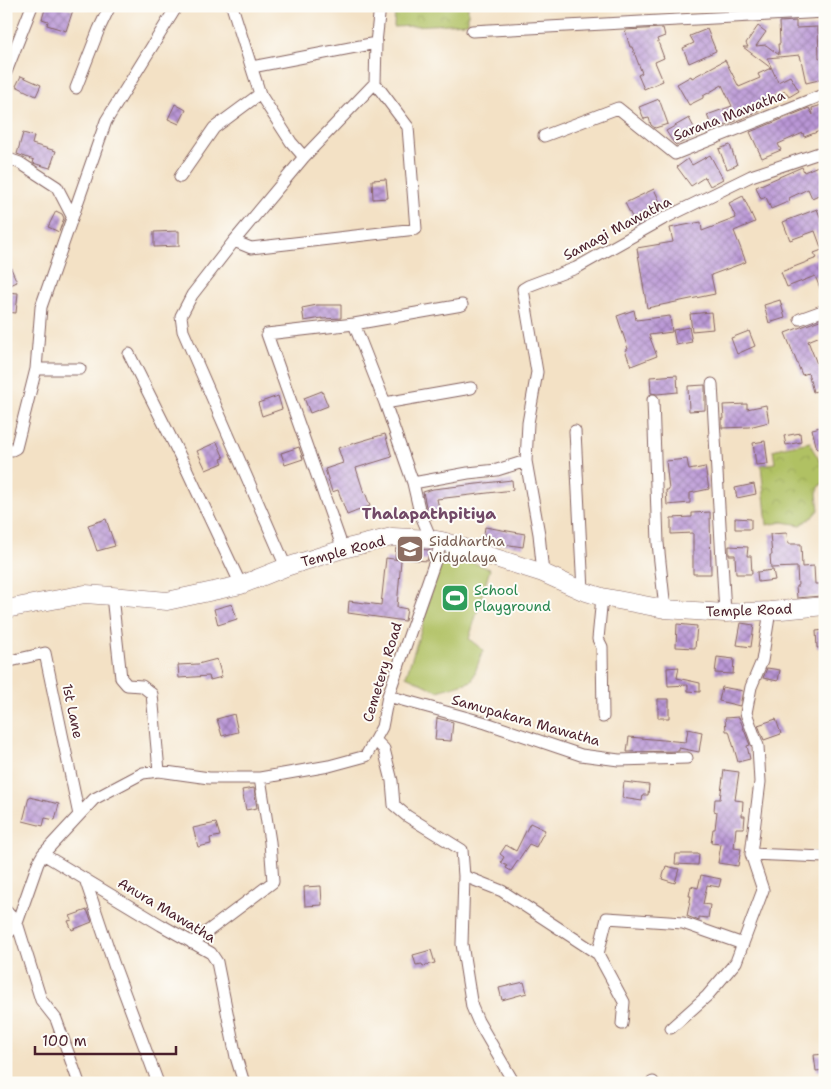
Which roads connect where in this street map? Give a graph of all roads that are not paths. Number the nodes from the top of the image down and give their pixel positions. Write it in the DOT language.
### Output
graph roads {
  1 [pos="32,6"];
  2 [pos="110,6"];
  3 [pos="177,6"];
  4 [pos="232,6"];
  5 [pos="380,6"];
  6 [pos="825,12"];
  7 [pos="472,31"];
  8 [pos="376,43"];
  9 [pos="252,67"];
  10 [pos="6,72"];
  11 [pos="374,83"];
  12 [pos="76,88"];
  13 [pos="260,94"];
  14 [pos="825,94"];
  15 [pos="544,136"];
  16 [pos="825,150"];
  17 [pos="304,157"];
  18 [pos="6,158"];
  19 [pos="180,177"];
  20 [pos="72,216"];
  21 [pos="234,241"];
  22 [pos="462,305"];
  23 [pos="825,310"];
  24 [pos="800,319"];
  25 [pos="354,324"];
  26 [pos="129,354"];
  27 [pos="36,369"];
  28 [pos="80,369"];
  29 [pos="712,384"];
  30 [pos="470,388"];
  31 [pos="653,400"];
  32 [pos="385,404"];
  33 [pos="575,431"];
  34 [pos="6,450"];
  35 [pos="526,461"];
  36 [pos="413,483"];
  37 [pos="436,540"];
  38 [pos="343,549"];
  39 [pos="286,567"];
  40 [pos="543,573"];
  41 [pos="241,585"];
  42 [pos="583,591"];
  43 [pos="112,596"];
  44 [pos="602,597"];
  45 [pos="825,606"];
  46 [pos="6,609"];
  47 [pos="665,609"];
  48 [pos="770,611"];
  49 [pos="725,613"];
  50 [pos="6,662"];
  51 [pos="388,696"];
  52 [pos="603,717"];
  53 [pos="375,740"];
  54 [pos="687,758"];
  55 [pos="159,771"];
  56 [pos="260,778"];
  57 [pos="79,815"];
  58 [pos="43,854"];
  59 [pos="751,854"];
  60 [pos="825,857"];
  61 [pos="464,876"];
  62 [pos="84,879"];
  63 [pos="6,912"];
  64 [pos="16,923"];
  65 [pos="6,936"];
  66 [pos="192,943"];
  67 [pos="743,944"];
  68 [pos="598,954"];
  69 [pos="622,1024"];
  70 [pos="671,1028"];
  71 [pos="78,1083"];
  72 [pos="158,1083"];
  73 [pos="244,1083"];
  74 [pos="514,1083"];
  1 -- 10 [label="street"];
  2 -- 12 [label="street"];
  3 -- 20 [label="street"];
  4 -- 9 [label="street"];
  5 -- 8 [label="street"];
  6 -- 7 [label="street"];
  8 -- 9 [label="street"];
  8 -- 11 [label="street"];
  9 -- 13 [label="street"];
  11 -- 17 [label="street"];
  11 -- 21 [label="street"];
  13 -- 17 [label="street"];
  13 -- 19 [label="street"];
  14 -- 15 [label="street, Sarana Mawatha"];
  16 -- 35 [label="street, Samagi Mawatha"];
  17 -- 21 [label="street"];
  18 -- 20 [label="street"];
  20 -- 27 [label="street"];
  21 -- 39 [label="street"];
  22 -- 25 [label="street"];
  23 -- 24 [label="street"];
  25 -- 32 [label="street"];
  25 -- 38 [label="street"];
  26 -- 41 [label="street"];
  27 -- 28 [label="street"];
  27 -- 34 [label="street"];
  29 -- 49 [label="street"];
  30 -- 32 [label="street"];
  31 -- 47 [label="street"];
  32 -- 36 [label="street"];
  33 -- 42 [label="street"];
  35 -- 36 [label="street"];
  35 -- 40 [label="street"];
  36 -- 37 [label="street"];
  37 -- 38 [label="main road, Temple Road"];
  37 -- 40 [label="main road, Temple Road"];
  37 -- 51 [label="street, Cemetery Road"];
  38 -- 39 [label="main road, Temple Road"];
  39 -- 41 [label="main road, Temple Road"];
  40 -- 42 [label="main road, Temple Road"];
  41 -- 43 [label="main road, Temple Road"];
  42 -- 44 [label="main road, Temple Road"];
  43 -- 46 [label="main road, Temple Road"];
  43 -- 55 [label="street"];
  44 -- 47 [label="main road, Temple Road"];
  44 -- 52 [label="street"];
  45 -- 48 [label="main road, Temple Road"];
  47 -- 49 [label="main road, Temple Road"];
  48 -- 49 [label="main road, Temple Road"];
  48 -- 59 [label="street"];
  50 -- 57 [label="street, 1st Lane"];
  51 -- 53 [label="street, Cemetery Road"];
  51 -- 54 [label="street, Samupakara Mawatha"];
  53 -- 56 [label="street, Cemetery Road"];
  53 -- 61 [label="street"];
  55 -- 56 [label="street, Cemetery Road"];
  55 -- 57 [label="street, Cemetery Road"];
  56 -- 66 [label="street"];
  57 -- 58 [label="street, Cemetery Road"];
  58 -- 62 [label="street, Anura Mawatha"];
  58 -- 64 [label="street, Cemetery Road"];
  59 -- 60 [label="street"];
  59 -- 67 [label="street"];
  61 -- 68 [label="street"];
  61 -- 74 [label="street"];
  62 -- 66 [label="street, Anura Mawatha"];
  62 -- 72 [label="street"];
  63 -- 64 [label="street"];
  64 -- 65 [label="street, Cemetery Road"];
  64 -- 71 [label="street"];
  66 -- 73 [label="street, Anura Mawatha"];
  67 -- 68 [label="street"];
  67 -- 70 [label="street"];
  68 -- 69 [label="street"];
}
